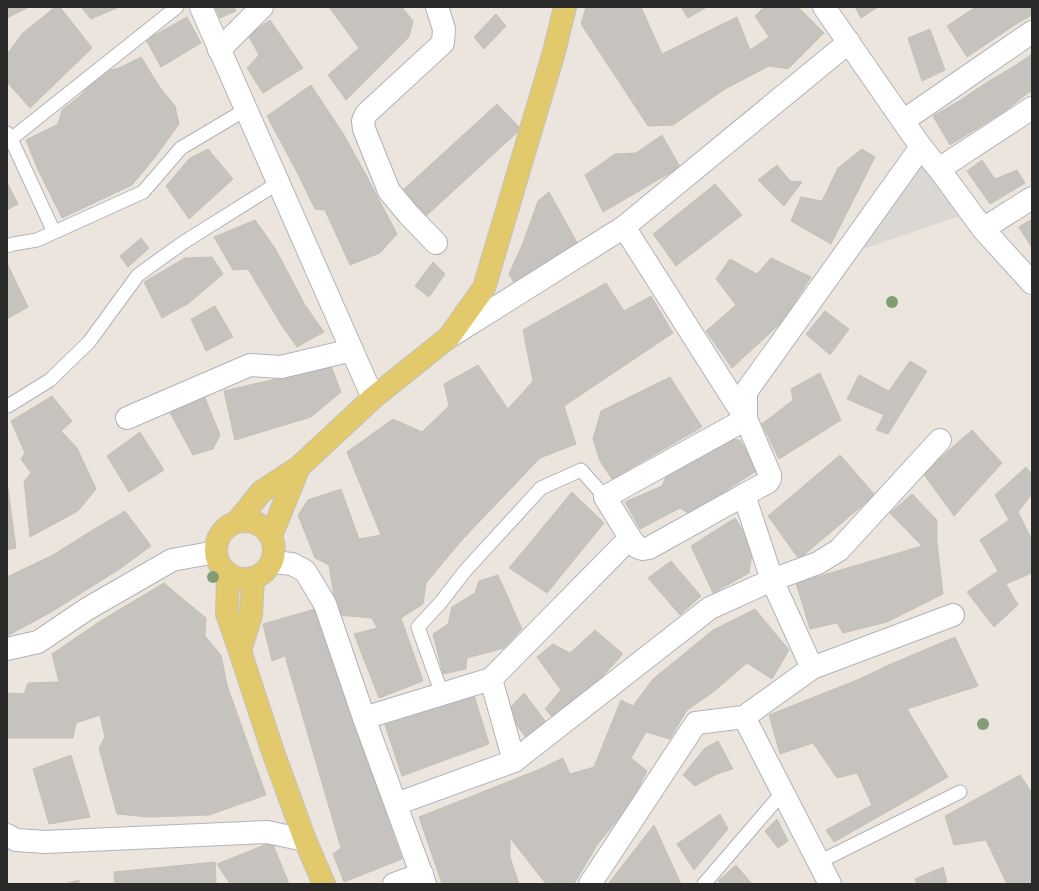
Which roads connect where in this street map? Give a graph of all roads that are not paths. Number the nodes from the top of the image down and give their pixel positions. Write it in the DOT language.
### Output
graph roads {
  1 [pos="177,7"];
  2 [pos="201,7"];
  3 [pos="262,7"];
  4 [pos="437,7"];
  5 [pos="565,7"];
  6 [pos="824,7"];
  7 [pos="1032,32"];
  8 [pos="849,42"];
  9 [pos="219,50"];
  10 [pos="1032,108"];
  11 [pos="245,110"];
  12 [pos="903,121"];
  13 [pos="9,136"];
  14 [pos="921,147"];
  15 [pos="939,169"];
  16 [pos="278,183"];
  17 [pos="1032,198"];
  18 [pos="624,227"];
  19 [pos="983,229"];
  20 [pos="54,232"];
  21 [pos="436,243"];
  22 [pos="7,246"];
  23 [pos="1032,283"];
  24 [pos="449,337"];
  25 [pos="352,350"];
  26 [pos="373,398"];
  27 [pos="8,406"];
  28 [pos="128,418"];
  29 [pos="746,419"];
  30 [pos="940,440"];
  31 [pos="298,467"];
  32 [pos="744,495"];
  33 [pos="605,497"];
  34 [pos="237,522"];
  35 [pos="271,536"];
  36 [pos="630,538"];
  37 [pos="216,552"];
  38 [pos="272,562"];
  39 [pos="228,574"];
  40 [pos="253,578"];
  41 [pos="772,580"];
  42 [pos="953,616"];
  43 [pos="7,649"];
  44 [pos="240,650"];
  45 [pos="812,668"];
  46 [pos="491,679"];
  47 [pos="442,694"];
  48 [pos="744,717"];
  49 [pos="364,718"];
  50 [pos="514,762"];
  51 [pos="783,792"];
  52 [pos="960,792"];
  53 [pos="396,804"];
  54 [pos="7,835"];
  55 [pos="304,840"];
  56 [pos="819,862"];
  57 [pos="424,879"];
  58 [pos="324,884"];
  59 [pos="394,884"];
  60 [pos="590,884"];
  61 [pos="704,884"];
  62 [pos="830,884"];
  1 -- 13 [label="lane"];
  2 -- 9 [label="street"];
  3 -- 9 [label="street"];
  4 -- 21 [label="street"];
  5 -- 24 [label="main road"];
  6 -- 8 [label="street"];
  7 -- 12 [label="street"];
  8 -- 12 [label="street"];
  8 -- 18 [label="street"];
  9 -- 11 [label="street"];
  10 -- 15 [label="street"];
  11 -- 16 [label="street"];
  11 -- 20 [label="lane"];
  12 -- 14 [label="street"];
  13 -- 20 [label="lane"];
  14 -- 15 [label="street"];
  14 -- 29 [label="street"];
  15 -- 19 [label="street"];
  16 -- 25 [label="street"];
  16 -- 27 [label="lane"];
  17 -- 19 [label="street"];
  18 -- 24 [label="street"];
  18 -- 29 [label="street"];
  19 -- 23 [label="street"];
  20 -- 22 [label="lane"];
  24 -- 26 [label="main road"];
  25 -- 26 [label="street"];
  25 -- 28 [label="street"];
  26 -- 31 [label="main road"];
  29 -- 32 [label="street"];
  29 -- 33 [label="street"];
  30 -- 41 [label="street"];
  31 -- 34 [label="main road"];
  31 -- 35 [label="main road"];
  32 -- 36 [label="street"];
  32 -- 41 [label="street"];
  33 -- 36 [label="street"];
  33 -- 47 [label="lane"];
  34 -- 35 [label="main road"];
  34 -- 37 [label="main road"];
  35 -- 38 [label="main road"];
  36 -- 46 [label="street"];
  37 -- 39 [label="main road"];
  37 -- 43 [label="street"];
  38 -- 40 [label="main road"];
  38 -- 49 [label="street"];
  39 -- 40 [label="main road"];
  39 -- 44 [label="main road"];
  40 -- 44 [label="main road"];
  41 -- 45 [label="street"];
  41 -- 50 [label="street"];
  42 -- 45 [label="street"];
  44 -- 55 [label="main road"];
  45 -- 48 [label="street"];
  46 -- 47 [label="street"];
  46 -- 50 [label="street"];
  47 -- 49 [label="street"];
  48 -- 51 [label="street"];
  48 -- 60 [label="street"];
  49 -- 53 [label="street"];
  50 -- 53 [label="street"];
  51 -- 56 [label="street"];
  51 -- 61 [label="lane"];
  52 -- 56 [label="lane"];
  53 -- 57 [label="street"];
  54 -- 55 [label="street"];
  55 -- 58 [label="main road"];
  56 -- 62 [label="street"];
  57 -- 59 [label="street"];
}
